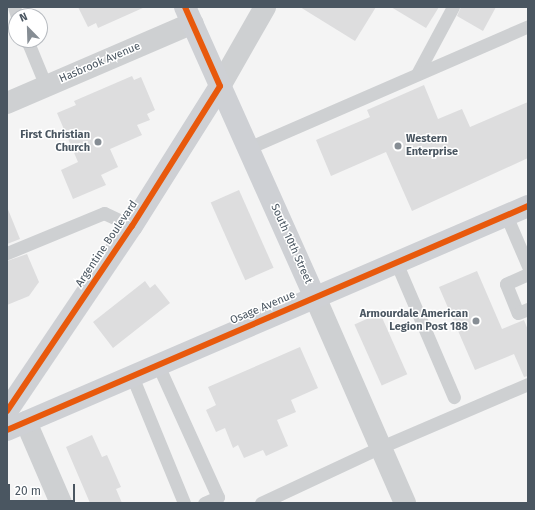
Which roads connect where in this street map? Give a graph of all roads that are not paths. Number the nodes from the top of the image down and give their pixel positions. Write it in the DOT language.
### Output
graph roads {
  1 [pos="265,7"];
  2 [pos="453,7"];
  3 [pos="189,15"];
  4 [pos="528,26"];
  5 [pos="30,48"];
  6 [pos="416,74"];
  7 [pos="46,86"];
  8 [pos="220,86"];
  9 [pos="7,103"];
  10 [pos="248,148"];
  11 [pos="528,206"];
  12 [pos="506,215"];
  13 [pos="132,226"];
  14 [pos="7,253"];
  15 [pos="396,262"];
  16 [pos="528,266"];
  17 [pos="528,274"];
  18 [pos="315,297"];
  19 [pos="528,309"];
  20 [pos="158,365"];
  21 [pos="132,376"];
  22 [pos="528,384"];
  23 [pos="454,397"];
  24 [pos="7,411"];
  25 [pos="17,426"];
  26 [pos="381,447"];
  27 [pos="61,503"];
  28 [pos="184,503"];
  29 [pos="204,503"];
  30 [pos="261,503"];
  31 [pos="405,503"];
  1 -- 8 [label="street, Argentine Boulevard"];
  2 -- 6 [label="lane"];
  3 -- 7 [label="street, Hasbrook Avenue"];
  3 -- 8 [label="street, South 10th Street"];
  4 -- 6 [label="lane"];
  5 -- 7 [label="lane"];
  6 -- 10 [label="lane"];
  7 -- 9 [label="street, Hasbrook Avenue"];
  8 -- 10 [label="street, South 10th Street"];
  8 -- 13 [label="street, Argentine Boulevard"];
  10 -- 18 [label="street, South 10th Street"];
  11 -- 12 [label="street, Osage Avenue"];
  12 -- 15 [label="street, Osage Avenue"];
  12 -- 16 [label="lane"];
  13 -- 14 [label="lane"];
  13 -- 24 [label="street, Argentine Boulevard"];
  15 -- 18 [label="street, Osage Avenue"];
  15 -- 23 [label="lane"];
  17 -- 19 [label="lane"];
  18 -- 20 [label="street, Osage Avenue"];
  18 -- 26 [label="street, South 10th Street"];
  20 -- 21 [label="street, Osage Avenue"];
  20 -- 29 [label="lane"];
  21 -- 25 [label="street, Osage Avenue"];
  21 -- 28 [label="lane"];
  22 -- 26 [label="lane"];
  25 -- 27 [label="street"];
  26 -- 30 [label="lane"];
  26 -- 31 [label="street, South 10th Street"];
}
